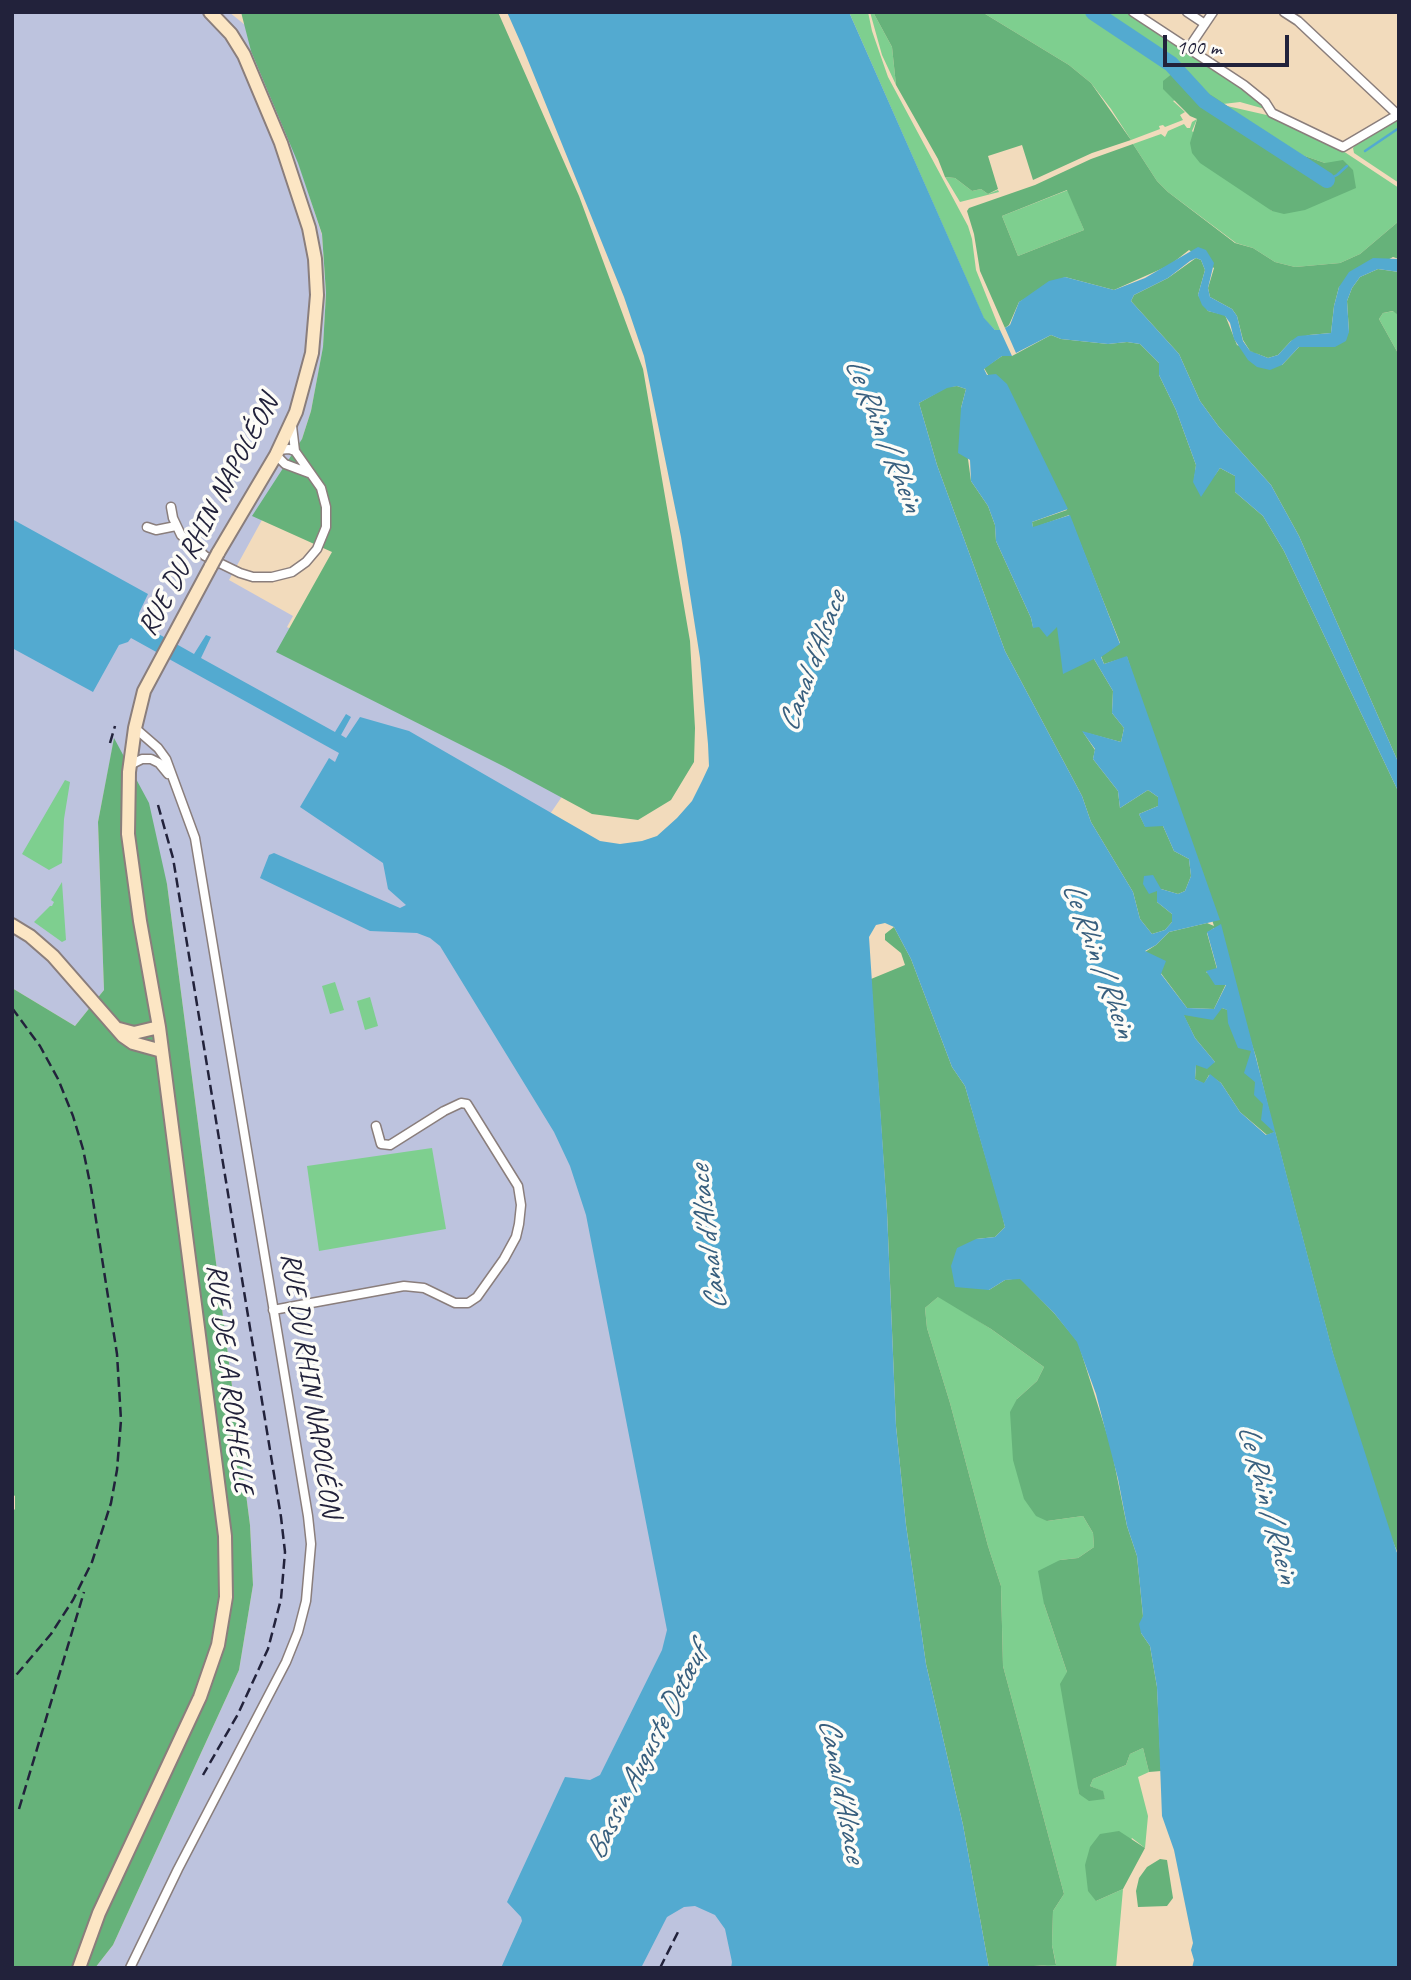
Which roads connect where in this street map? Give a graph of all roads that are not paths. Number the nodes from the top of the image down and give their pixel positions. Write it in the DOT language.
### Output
graph roads {
  1 [pos="210,12"];
  2 [pos="1133,12"];
  3 [pos="1187,12"];
  4 [pos="1213,12"];
  5 [pos="1284,12"];
  6 [pos="1205,24"];
  7 [pos="1188,49"];
  8 [pos="1398,115"];
  9 [pos="296,412"];
  10 [pos="295,451"];
  11 [pos="280,456"];
  12 [pos="311,474"];
  13 [pos="171,507"];
  14 [pos="176,526"];
  15 [pos="148,527"];
  16 [pos="135,728"];
  17 [pos="130,768"];
  18 [pos="173,779"];
  19 [pos="12,925"];
  20 [pos="159,1027"];
  21 [pos="115,1028"];
  22 [pos="162,1051"];
  23 [pos="376,1126"];
  24 [pos="273,1310"];
  25 [pos="79,1968"];
  26 [pos="130,1968"];
  1 -- 9 [label="main road, RUE DU RHIN NAPOLÉON"];
  2 -- 7 [label="street"];
  3 -- 6 [label="street"];
  4 -- 6 [label="street"];
  5 -- 8 [label="street"];
  6 -- 7 [label="street"];
  7 -- 8 [label="street"];
  9 -- 10 [label="street"];
  9 -- 11 [label="main road, RUE DU RHIN NAPOLÉON"];
  10 -- 11 [label="street"];
  10 -- 12 [label="street"];
  11 -- 12 [label="street"];
  11 -- 16 [label="main road, RUE DU RHIN NAPOLÉON, bridge"];
  12 -- 14 [label="street"];
  13 -- 14 [label="street"];
  14 -- 15 [label="street"];
  16 -- 17 [label="main road, RUE DU RHIN NAPOLÉON"];
  16 -- 18 [label="street, RUE DU RHIN NAPOLÉON"];
  17 -- 18 [label="street"];
  17 -- 20 [label="main road, RUE DE LA ROCHELLE"];
  18 -- 24 [label="street, RUE DU RHIN NAPOLÉON"];
  19 -- 21 [label="main road"];
  20 -- 21 [label="main road"];
  20 -- 22 [label="main road, RUE DE LA ROCHELLE"];
  21 -- 22 [label="main road"];
  22 -- 25 [label="main road, RUE DE LA ROCHELLE"];
  23 -- 24 [label="street"];
  24 -- 26 [label="street, RUE DU RHIN NAPOLÉON"];
}
